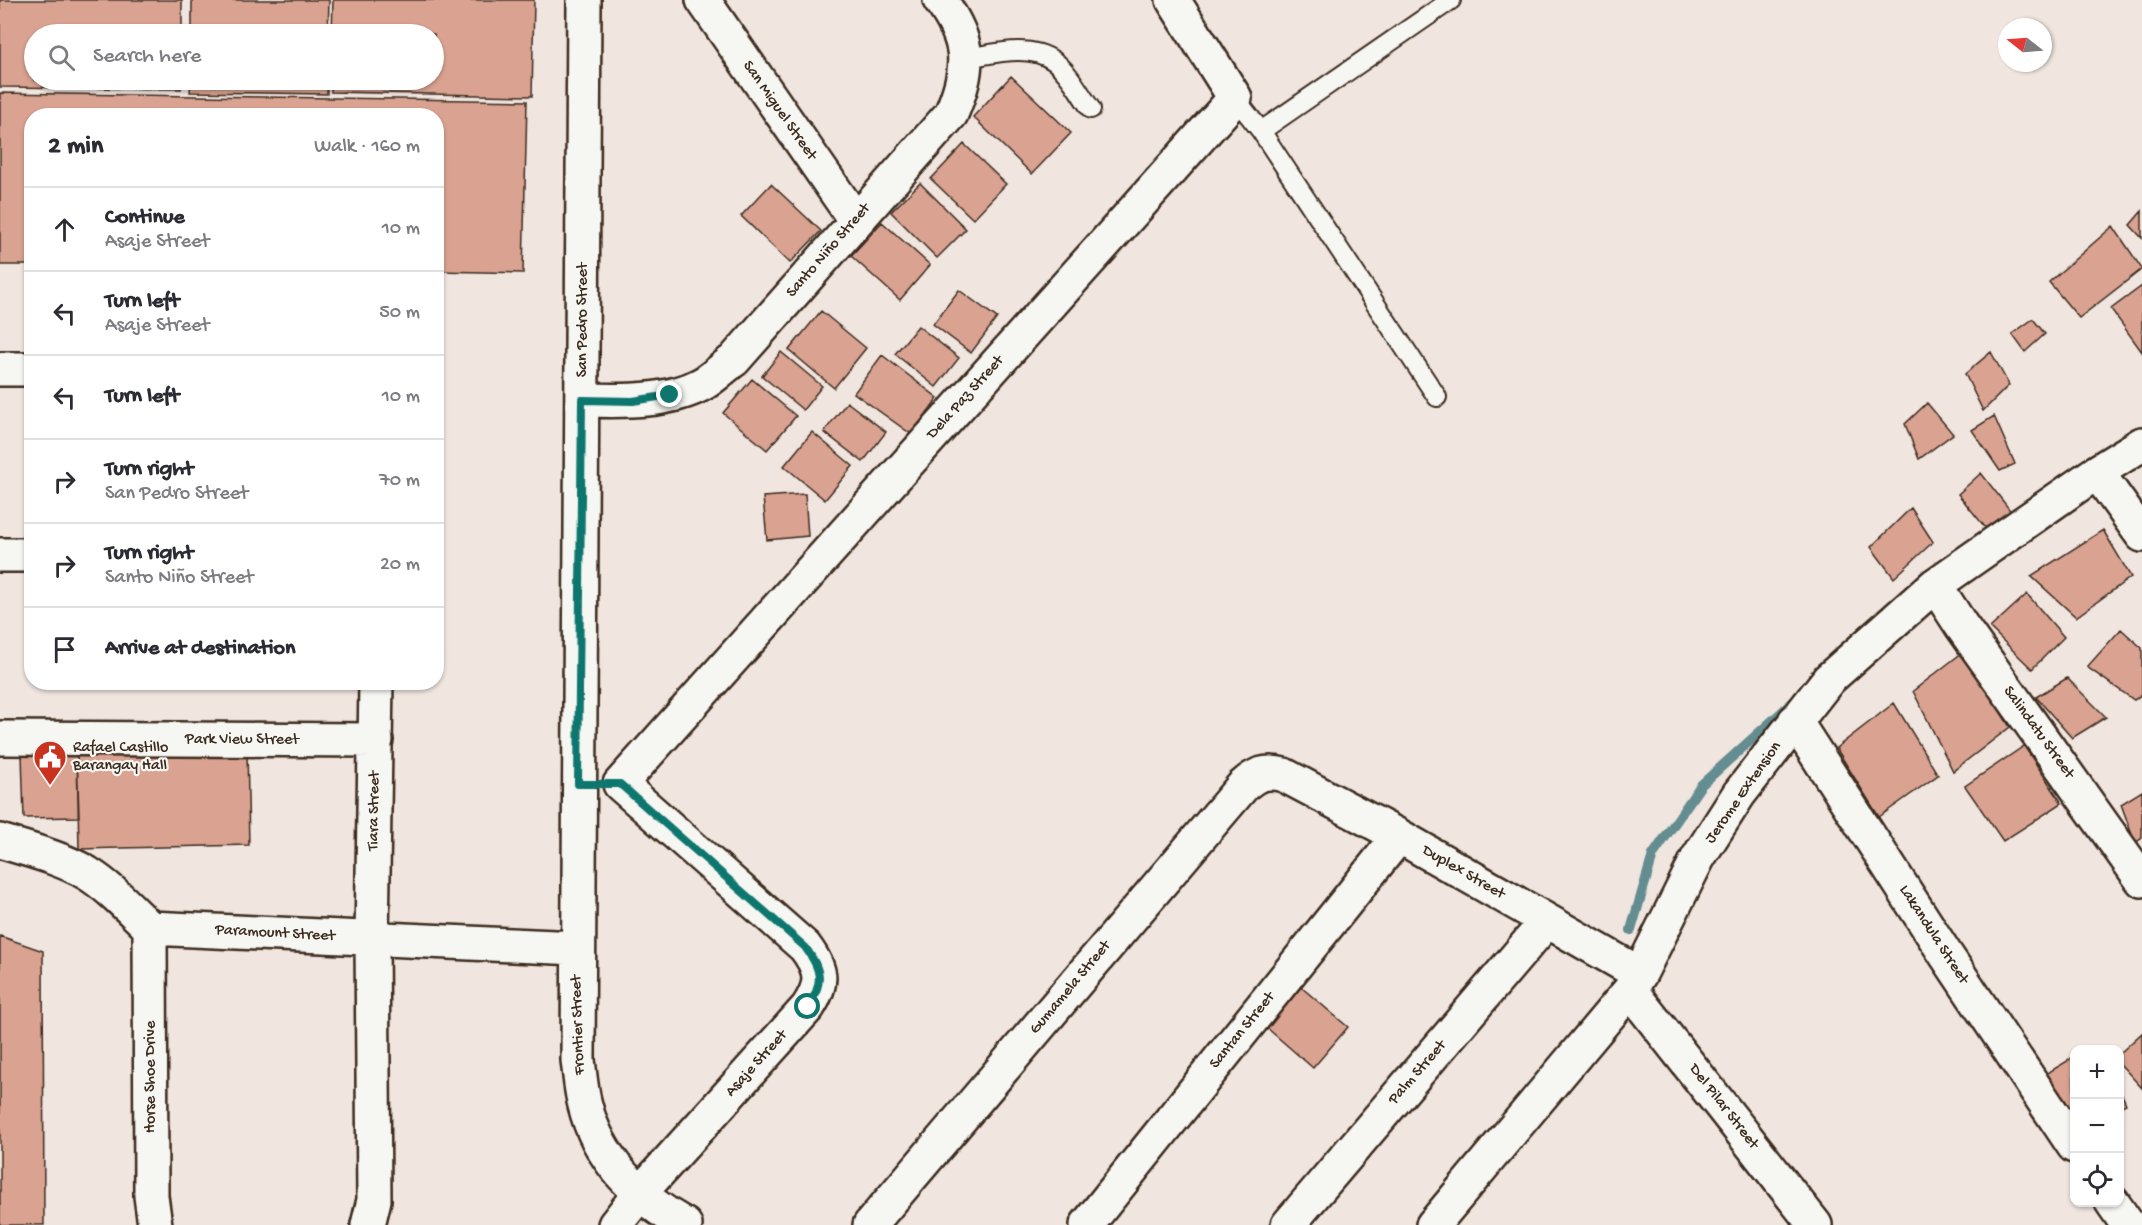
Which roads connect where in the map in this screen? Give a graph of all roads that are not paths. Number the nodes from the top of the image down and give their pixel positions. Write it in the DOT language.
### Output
graph roads {
  1 [pos="585,0"];
  2 [pos="703,0"];
  3 [pos="940,0"];
  4 [pos="1173,0"];
  5 [pos="1451,0"];
  6 [pos="966,58"];
  7 [pos="1235,98"];
  8 [pos="1091,109"];
  9 [pos="1261,130"];
  10 [pos="856,221"];
  11 [pos="0,369"];
  12 [pos="24,369"];
  13 [pos="1437,397"];
  14 [pos="582,400"];
  15 [pos="2142,444"];
  16 [pos="2099,474"];
  17 [pos="2134,524"];
  18 [pos="0,555"];
  19 [pos="24,555"];
  20 [pos="1937,590"];
  21 [pos="376,690"];
  22 [pos="1797,718"];
  23 [pos="0,738"];
  24 [pos="376,741"];
  25 [pos="1284,775"];
  26 [pos="578,784"];
  27 [pos="620,784"];
  28 [pos="1399,836"];
  29 [pos="0,842"];
  30 [pos="2142,880"];
  31 [pos="1548,921"];
  32 [pos="150,928"];
  33 [pos="372,939"];
  34 [pos="577,948"];
  35 [pos="1635,982"];
  36 [pos="2070,1140"];
  37 [pos="640,1193"];
  38 [pos="2115,1207"];
  39 [pos="1439,1223"];
  40 [pos="155,1225"];
  41 [pos="368,1225"];
  42 [pos="615,1225"];
  43 [pos="685,1225"];
  44 [pos="870,1225"];
  45 [pos="1087,1225"];
  46 [pos="1288,1225"];
  47 [pos="1815,1225"];
  48 [pos="2128,1225"];
  1 -- 14 [label="street, San Pedro Street"];
  2 -- 10 [label="street, San Miguel Street"];
  3 -- 6 [label="street, Santo Niño Street"];
  4 -- 7 [label="street"];
  5 -- 9 [label="lane"];
  6 -- 8 [label="lane"];
  6 -- 10 [label="street, Santo Niño Street"];
  7 -- 9 [label="lane"];
  7 -- 27 [label="street, Dela Paz Street"];
  9 -- 13 [label="lane"];
  10 -- 14 [label="street, Santo Niño Street"];
  11 -- 12 [label="street"];
  14 -- 26 [label="street, San Pedro Street"];
  15 -- 16 [label="street, Jerome Extension"];
  16 -- 17 [label="street"];
  16 -- 20 [label="street, Jerome Extension"];
  18 -- 19 [label="street"];
  20 -- 22 [label="street, Jerome Extension"];
  20 -- 30 [label="street, Salindatu Street"];
  21 -- 24 [label="street, Tiara Street"];
  22 -- 35 [label="street, Jerome Extension"];
  22 -- 36 [label="street, Lakandula Street"];
  23 -- 24 [label="street, Park View Street"];
  24 -- 33 [label="street, Tiara Street"];
  25 -- 28 [label="street, Duplex Street"];
  25 -- 44 [label="street, Gumamela Street"];
  26 -- 27 [label="street"];
  26 -- 34 [label="street, Frontier Street"];
  27 -- 37 [label="street, Asaje Street"];
  28 -- 31 [label="street, Duplex Street"];
  28 -- 45 [label="street, Santan Street"];
  29 -- 32 [label="street"];
  31 -- 35 [label="street, Duplex Street"];
  31 -- 46 [label="street, Palm Street"];
  32 -- 33 [label="street, Paramount Street"];
  32 -- 40 [label="street, Horse Shoe Drive"];
  33 -- 34 [label="street, Paramount Street"];
  33 -- 41 [label="street"];
  34 -- 37 [label="street, Frontier Street"];
  35 -- 39 [label="street, Jerome Extension"];
  35 -- 47 [label="street, Del Pilar Street"];
  37 -- 42 [label="street, Asaje Street"];
  37 -- 43 [label="street, Frontier Street"];
  38 -- 48 [label="street"];
}
